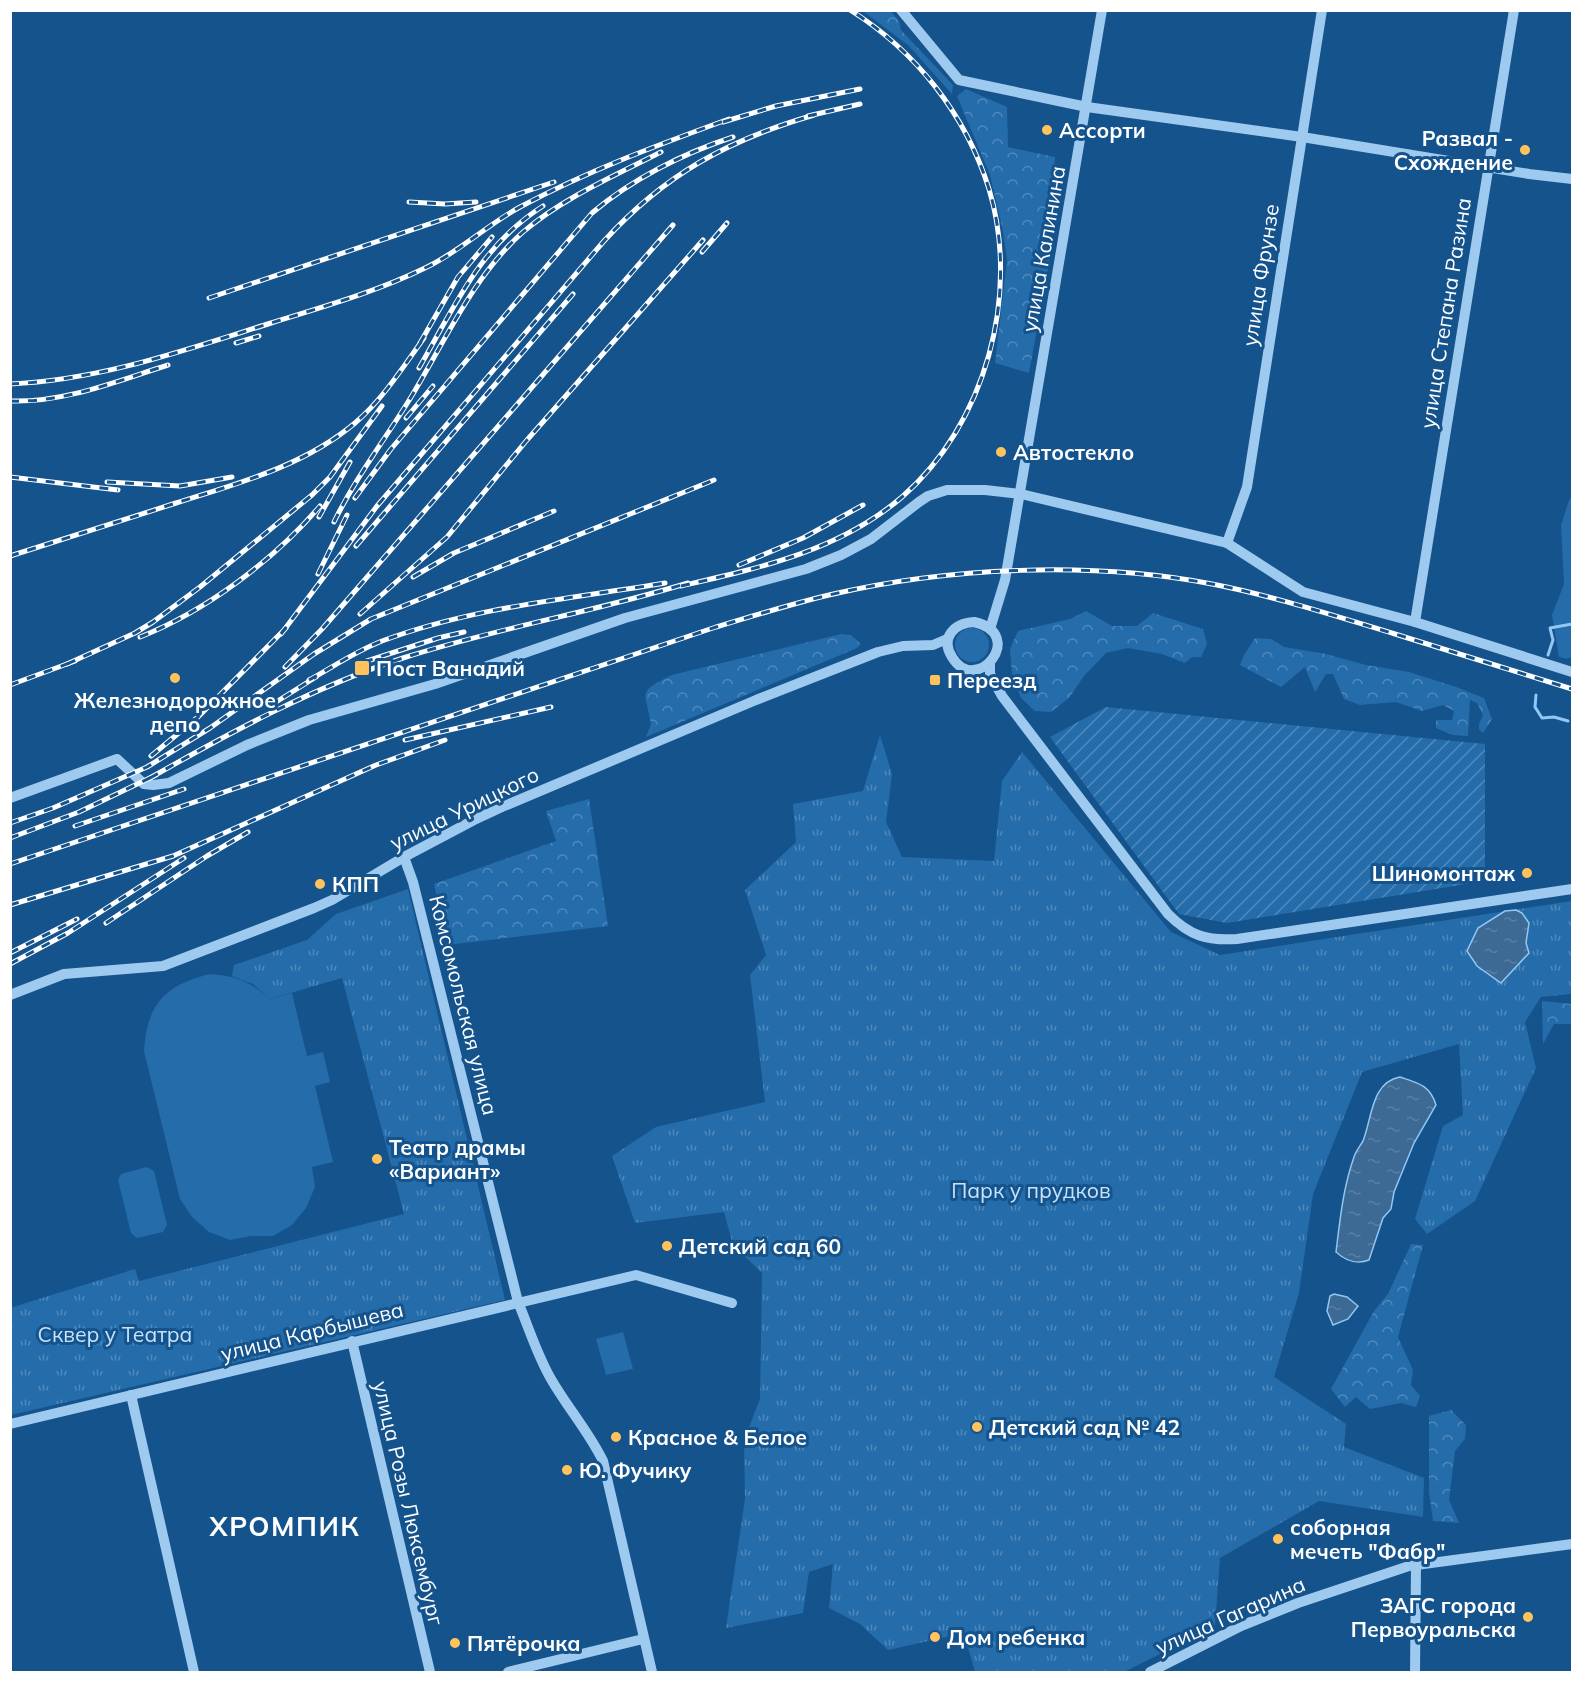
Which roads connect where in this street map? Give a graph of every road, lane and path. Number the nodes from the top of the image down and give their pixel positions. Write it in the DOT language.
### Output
graph roads {
  1 [pos="901,10"];
  2 [pos="1102,10"];
  3 [pos="1322,10"];
  4 [pos="1514,10"];
  5 [pos="1087,107"];
  6 [pos="1302,137"];
  7 [pos="1487,167"];
  8 [pos="1572,179"];
  9 [pos="1020,494"];
  10 [pos="1227,543"];
  11 [pos="1415,622"];
  12 [pos="986,626"];
  13 [pos="947,639"];
  14 [pos="933,645"];
  15 [pos="949,652"];
  16 [pos="987,668"];
  17 [pos="1572,672"];
  18 [pos="10,798"];
  19 [pos="404,856"];
  20 [pos="1572,889"];
  21 [pos="10,994"];
  22 [pos="518,1302"];
  23 [pos="732,1303"];
  24 [pos="352,1341"];
  25 [pos="131,1395"];
  26 [pos="10,1424"];
  27 [pos="1572,1544"];
  28 [pos="1416,1565"];
  29 [pos="642,1639"];
  30 [pos="194,1672"];
  31 [pos="430,1672"];
  32 [pos="508,1672"];
  33 [pos="652,1672"];
  34 [pos="1150,1672"];
  35 [pos="1415,1672"];
  1 -- 5 [label="street"];
  2 -- 5 [label="street, улица Калинина"];
  3 -- 6 [label="street, улица Фрунзе"];
  4 -- 7 [label="street, улица Степана Разина"];
  5 -- 6 [label="street"];
  5 -- 9 [label="street, улица Калинина"];
  6 -- 7 [label="street"];
  6 -- 10 [label="street, улица Фрунзе"];
  7 -- 8 [label="street"];
  7 -- 11 [label="street, улица Степана Разина"];
  9 -- 10 [label="street"];
  9 -- 12 [label="street, улица Калинина"];
  9 -- 18 [label="street"];
  10 -- 11 [label="street"];
  11 -- 17 [label="street"];
  12 -- 13 [label="street"];
  12 -- 16 [label="street"];
  13 -- 14 [label="street"];
  13 -- 15 [label="street"];
  14 -- 15 [label="street"];
  14 -- 19 [label="street, улица Урицкого"];
  15 -- 16 [label="street"];
  16 -- 20 [label="street"];
  19 -- 21 [label="street, улица Урицкого"];
  19 -- 22 [label="street, Комсомольская улица"];
  22 -- 23 [label="street, улица Карбышева"];
  22 -- 24 [label="street, улица Карбышева"];
  22 -- 29 [label="street, Комсомольская улица"];
  24 -- 25 [label="street, улица Карбышева"];
  24 -- 31 [label="street, улица Розы Люксембург"];
  25 -- 26 [label="street, улица Карбышева"];
  25 -- 30 [label="street"];
  27 -- 28 [label="street, улица Гагарина"];
  28 -- 34 [label="street, улица Гагарина"];
  28 -- 35 [label="street"];
  29 -- 32 [label="street"];
  29 -- 33 [label="street, Комсомольская улица"];
}
